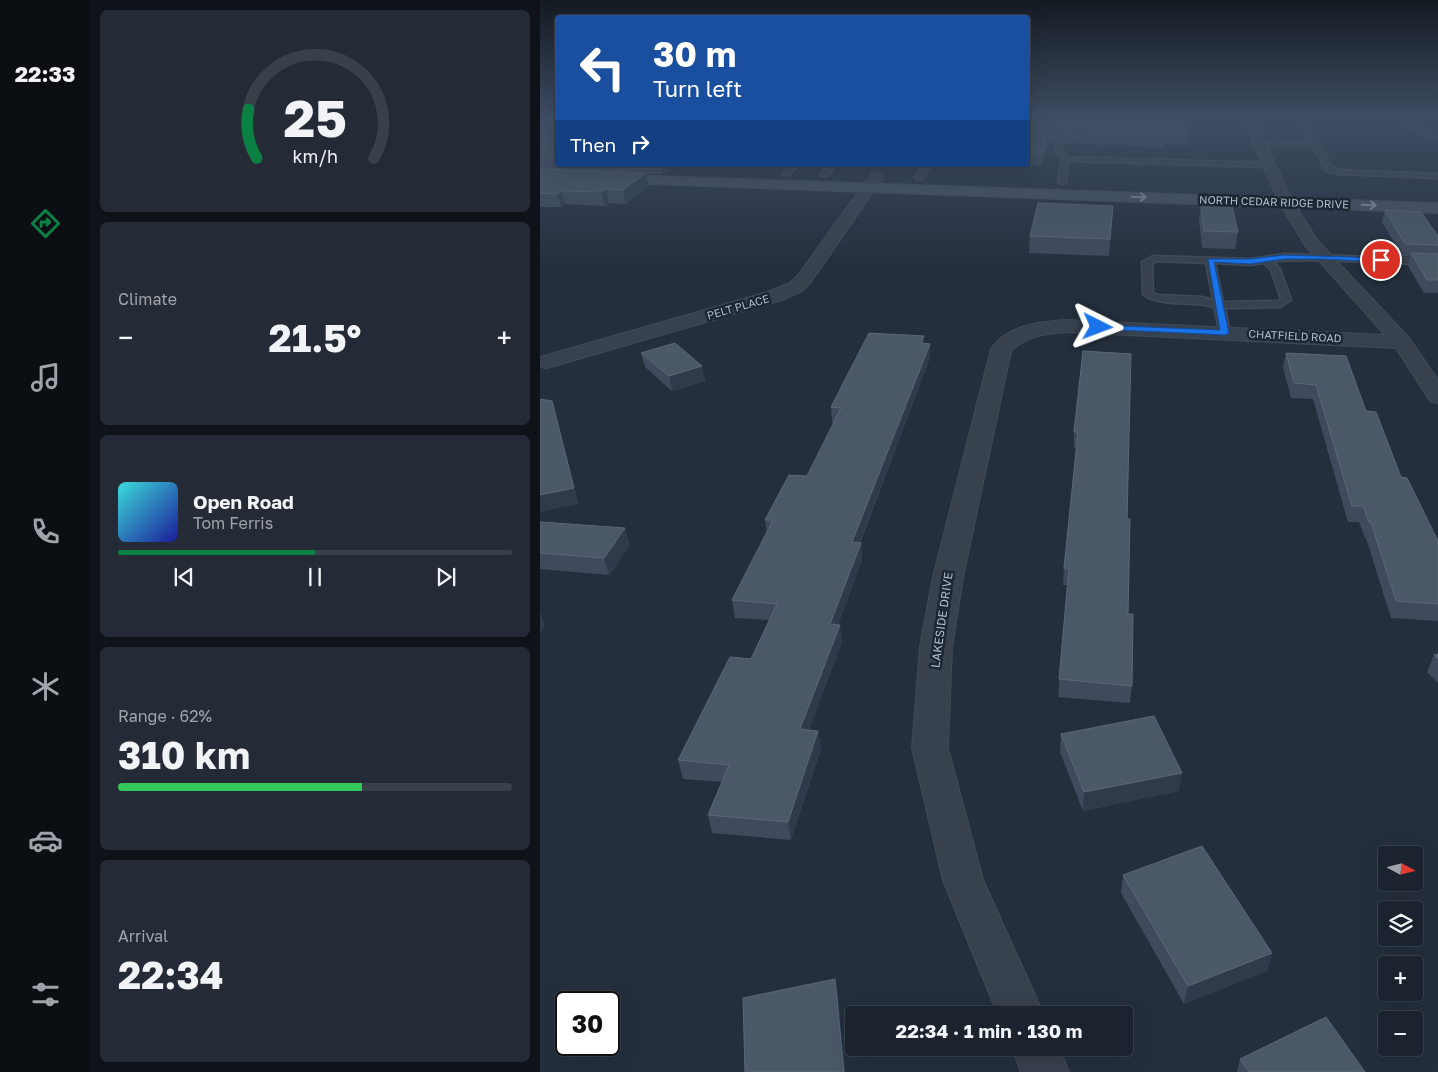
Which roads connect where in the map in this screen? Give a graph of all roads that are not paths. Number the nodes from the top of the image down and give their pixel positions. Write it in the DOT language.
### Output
graph roads {
  1 [pos="686,167"];
  2 [pos="926,167"];
  3 [pos="1065,167"];
  4 [pos="1270,167"];
  5 [pos="1328,167"];
  6 [pos="790,169"];
  7 [pos="828,170"];
  8 [pos="540,176"];
  9 [pos="1438,176"];
  10 [pos="920,177"];
  11 [pos="873,182"];
  12 [pos="1062,182"];
  13 [pos="1282,195"];
  14 [pos="1438,195"];
  15 [pos="1438,208"];
  16 [pos="1324,257"];
  17 [pos="1266,259"];
  18 [pos="1210,260"];
  19 [pos="1438,262"];
  20 [pos="1219,305"];
  21 [pos="1098,327"];
  22 [pos="1225,333"];
  23 [pos="1402,342"];
  24 [pos="547,362"];
  25 [pos="1438,396"];
  26 [pos="1016,1006"];
  27 [pos="1038,1056"];
  28 [pos="1045,1072"];
  1 -- 6 [label="main road, NORTH CEDAR RIDGE DRIVE"];
  2 -- 10 [label="lane"];
  3 -- 12 [label="lane"];
  4 -- 13 [label="street"];
  5 -- 9 [label="lane"];
  6 -- 7 [label="main road, NORTH CEDAR RIDGE DRIVE"];
  7 -- 11 [label="main road, NORTH CEDAR RIDGE DRIVE"];
  8 -- 11 [label="main road, NORTH CEDAR RIDGE DRIVE"];
  10 -- 11 [label="main road, NORTH CEDAR RIDGE DRIVE"];
  10 -- 12 [label="main road, NORTH CEDAR RIDGE DRIVE"];
  11 -- 13 [label="main road, NORTH CEDAR RIDGE DRIVE, one-way"];
  11 -- 24 [label="street, PELT PLACE"];
  12 -- 13 [label="main road, NORTH CEDAR RIDGE DRIVE"];
  13 -- 14 [label="main road, NORTH CEDAR RIDGE DRIVE"];
  13 -- 15 [label="main road, NORTH CEDAR RIDGE DRIVE, one-way"];
  13 -- 16 [label="street"];
  16 -- 17 [label="lane"];
  16 -- 19 [label="lane"];
  16 -- 23 [label="street"];
  17 -- 18 [label="lane"];
  17 -- 20 [label="lane"];
  18 -- 20 [label="lane"];
  18 -- 20 [label="lane"];
  20 -- 22 [label="lane"];
  21 -- 22 [label="street, CHATFIELD ROAD"];
  21 -- 26 [label="street, LAKESIDE DRIVE"];
  22 -- 23 [label="street, CHATFIELD ROAD"];
  23 -- 25 [label="street"];
  27 -- 28 [label="street"];
}
